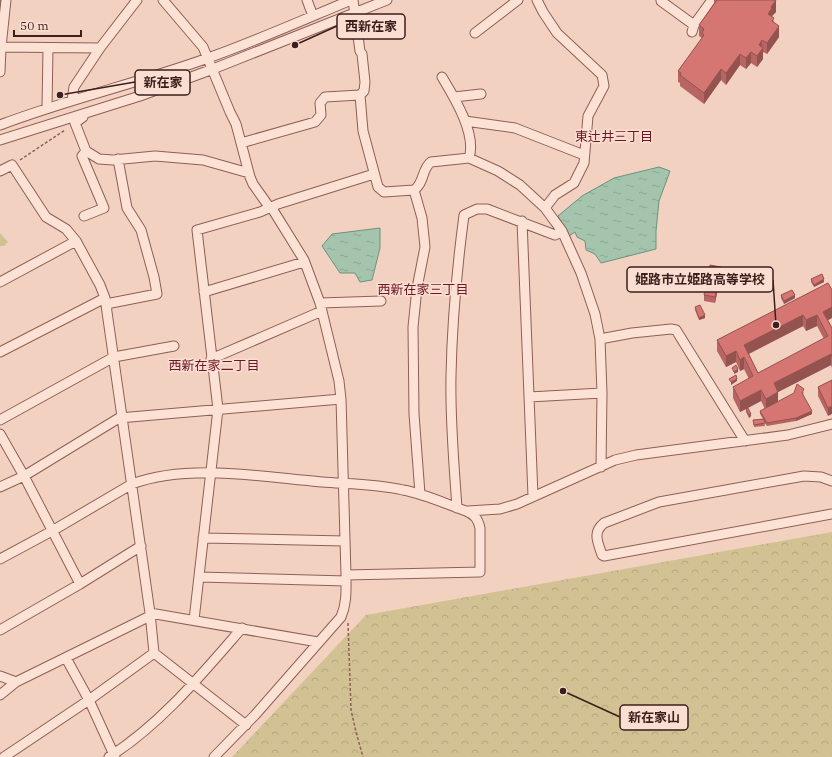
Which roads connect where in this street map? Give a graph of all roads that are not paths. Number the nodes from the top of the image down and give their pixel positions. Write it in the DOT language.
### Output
graph roads {
  1 [pos="6,0"];
  2 [pos="136,0"];
  3 [pos="163,0"];
  4 [pos="307,0"];
  5 [pos="352,0"];
  6 [pos="387,0"];
  7 [pos="518,0"];
  8 [pos="537,0"];
  9 [pos="662,0"];
  10 [pos="712,0"];
  11 [pos="355,13"];
  12 [pos="313,16"];
  13 [pos="392,22"];
  14 [pos="357,30"];
  15 [pos="475,33"];
  16 [pos="0,47"];
  17 [pos="48,48"];
  18 [pos="98,48"];
  19 [pos="208,58"];
  20 [pos="213,69"];
  21 [pos="0,72"];
  22 [pos="442,77"];
  23 [pos="481,94"];
  24 [pos="357,95"];
  25 [pos="454,97"];
  26 [pos="72,100"];
  27 [pos="47,108"];
  28 [pos="91,112"];
  29 [pos="465,121"];
  30 [pos="0,125"];
  31 [pos="0,140"];
  32 [pos="243,142"];
  33 [pos="86,151"];
  34 [pos="584,155"];
  35 [pos="468,158"];
  36 [pos="118,159"];
  37 [pos="0,171"];
  38 [pos="249,173"];
  39 [pos="371,174"];
  40 [pos="414,190"];
  41 [pos="274,206"];
  42 [pos="546,208"];
  43 [pos="84,216"];
  44 [pos="522,221"];
  45 [pos="562,231"];
  46 [pos="76,241"];
  47 [pos="304,262"];
  48 [pos="0,282"];
  49 [pos="204,292"];
  50 [pos="105,301"];
  51 [pos="380,301"];
  52 [pos="321,307"];
  53 [pos="600,339"];
  54 [pos="174,346"];
  55 [pos="0,352"];
  56 [pos="114,357"];
  57 [pos="212,359"];
  58 [pos="602,393"];
  59 [pos="529,397"];
  60 [pos="342,399"];
  61 [pos="218,410"];
  62 [pos="122,418"];
  63 [pos="0,420"];
  64 [pos="832,424"];
  65 [pos="0,434"];
  66 [pos="745,441"];
  67 [pos="601,467"];
  68 [pos="211,473"];
  69 [pos="24,476"];
  70 [pos="832,481"];
  71 [pos="132,484"];
  72 [pos="344,484"];
  73 [pos="0,487"];
  74 [pos="420,494"];
  75 [pos="533,496"];
  76 [pos="457,508"];
  77 [pos="466,511"];
  78 [pos="832,514"];
  79 [pos="52,531"];
  80 [pos="203,538"];
  81 [pos="345,541"];
  82 [pos="141,546"];
  83 [pos="0,559"];
  84 [pos="199,576"];
  85 [pos="346,578"];
  86 [pos="80,584"];
  87 [pos="150,614"];
  88 [pos="194,620"];
  89 [pos="242,628"];
  90 [pos="0,630"];
  91 [pos="318,642"];
  92 [pos="154,653"];
  93 [pos="66,658"];
  94 [pos="0,676"];
  95 [pos="16,682"];
  96 [pos="193,683"];
  97 [pos="0,695"];
  98 [pos="89,700"];
  99 [pos="246,725"];
  100 [pos="14,754"];
  101 [pos="112,756"];
  102 [pos="4,757"];
  103 [pos="214,757"];
  1 -- 16 [label="street"];
  2 -- 18 [label="street"];
  3 -- 19 [label="street"];
  4 -- 12 [label="street"];
  5 -- 11 [label="street"];
  5 -- 12 [label="street"];
  6 -- 11 [label="street"];
  7 -- 15 [label="street"];
  8 -- 34 [label="street"];
  9 -- 10 [label="street"];
  11 -- 14 [label="street"];
  11 -- 20 [label="street"];
  12 -- 19 [label="street"];
  13 -- 14 [label="street"];
  14 -- 24 [label="street"];
  16 -- 17 [label="street"];
  16 -- 21 [label="street"];
  17 -- 18 [label="street"];
  17 -- 27 [label="street"];
  18 -- 26 [label="street"];
  19 -- 20 [label="street"];
  19 -- 26 [label="street"];
  20 -- 28 [label="street"];
  20 -- 32 [label="street"];
  22 -- 25 [label="street"];
  23 -- 25 [label="street"];
  24 -- 32 [label="street"];
  24 -- 39 [label="street"];
  25 -- 29 [label="street"];
  26 -- 27 [label="street"];
  27 -- 30 [label="street"];
  28 -- 31 [label="street"];
  28 -- 33 [label="street"];
  29 -- 34 [label="street"];
  29 -- 35 [label="street"];
  32 -- 38 [label="street"];
  33 -- 36 [label="street"];
  33 -- 43 [label="street"];
  34 -- 42 [label="street"];
  35 -- 40 [label="street"];
  35 -- 42 [label="street"];
  36 -- 38 [label="street"];
  36 -- 50 [label="street"];
  37 -- 46 [label="street"];
  38 -- 41 [label="street"];
  39 -- 40 [label="street"];
  39 -- 41 [label="street"];
  40 -- 74 [label="street"];
  41 -- 47 [label="street"];
  41 -- 49 [label="street"];
  42 -- 45 [label="street"];
  44 -- 45 [label="street"];
  44 -- 59 [label="street"];
  44 -- 76 [label="street"];
  45 -- 53 [label="street"];
  46 -- 48 [label="street"];
  46 -- 50 [label="street"];
  47 -- 49 [label="street"];
  47 -- 52 [label="street"];
  49 -- 57 [label="street"];
  50 -- 55 [label="street"];
  50 -- 56 [label="street"];
  51 -- 52 [label="street"];
  52 -- 57 [label="street"];
  52 -- 60 [label="street"];
  53 -- 58 [label="street"];
  53 -- 66 [label="street"];
  54 -- 56 [label="street"];
  56 -- 62 [label="street"];
  56 -- 63 [label="street"];
  57 -- 61 [label="street"];
  58 -- 59 [label="street"];
  58 -- 67 [label="street"];
  59 -- 75 [label="street"];
  60 -- 61 [label="street"];
  60 -- 72 [label="street"];
  61 -- 62 [label="street"];
  61 -- 68 [label="street"];
  62 -- 69 [label="street"];
  62 -- 71 [label="street"];
  64 -- 66 [label="street"];
  65 -- 69 [label="street"];
  66 -- 67 [label="street"];
  67 -- 75 [label="street"];
  68 -- 71 [label="street"];
  68 -- 72 [label="street"];
  68 -- 80 [label="street"];
  69 -- 73 [label="street"];
  69 -- 79 [label="street"];
  70 -- 78 [label="street"];
  71 -- 79 [label="street"];
  71 -- 82 [label="street"];
  72 -- 74 [label="street"];
  72 -- 81 [label="street"];
  74 -- 76 [label="street"];
  75 -- 77 [label="street"];
  76 -- 77 [label="street"];
  77 -- 85 [label="street"];
  79 -- 83 [label="street"];
  79 -- 86 [label="street"];
  80 -- 81 [label="street"];
  80 -- 84 [label="street"];
  81 -- 85 [label="street"];
  82 -- 86 [label="street"];
  82 -- 87 [label="street"];
  84 -- 85 [label="street"];
  84 -- 88 [label="street"];
  85 -- 91 [label="street"];
  86 -- 90 [label="street"];
  87 -- 88 [label="street"];
  87 -- 92 [label="street"];
  87 -- 93 [label="street"];
  88 -- 89 [label="street"];
  89 -- 91 [label="street"];
  89 -- 96 [label="street"];
  91 -- 99 [label="street"];
  92 -- 96 [label="street"];
  92 -- 98 [label="street"];
  93 -- 95 [label="street"];
  93 -- 98 [label="street"];
  94 -- 95 [label="street"];
  95 -- 97 [label="street"];
  96 -- 99 [label="street"];
  96 -- 101 [label="street"];
  98 -- 100 [label="street"];
  98 -- 101 [label="street"];
  99 -- 103 [label="street"];
  100 -- 102 [label="street"];
}
